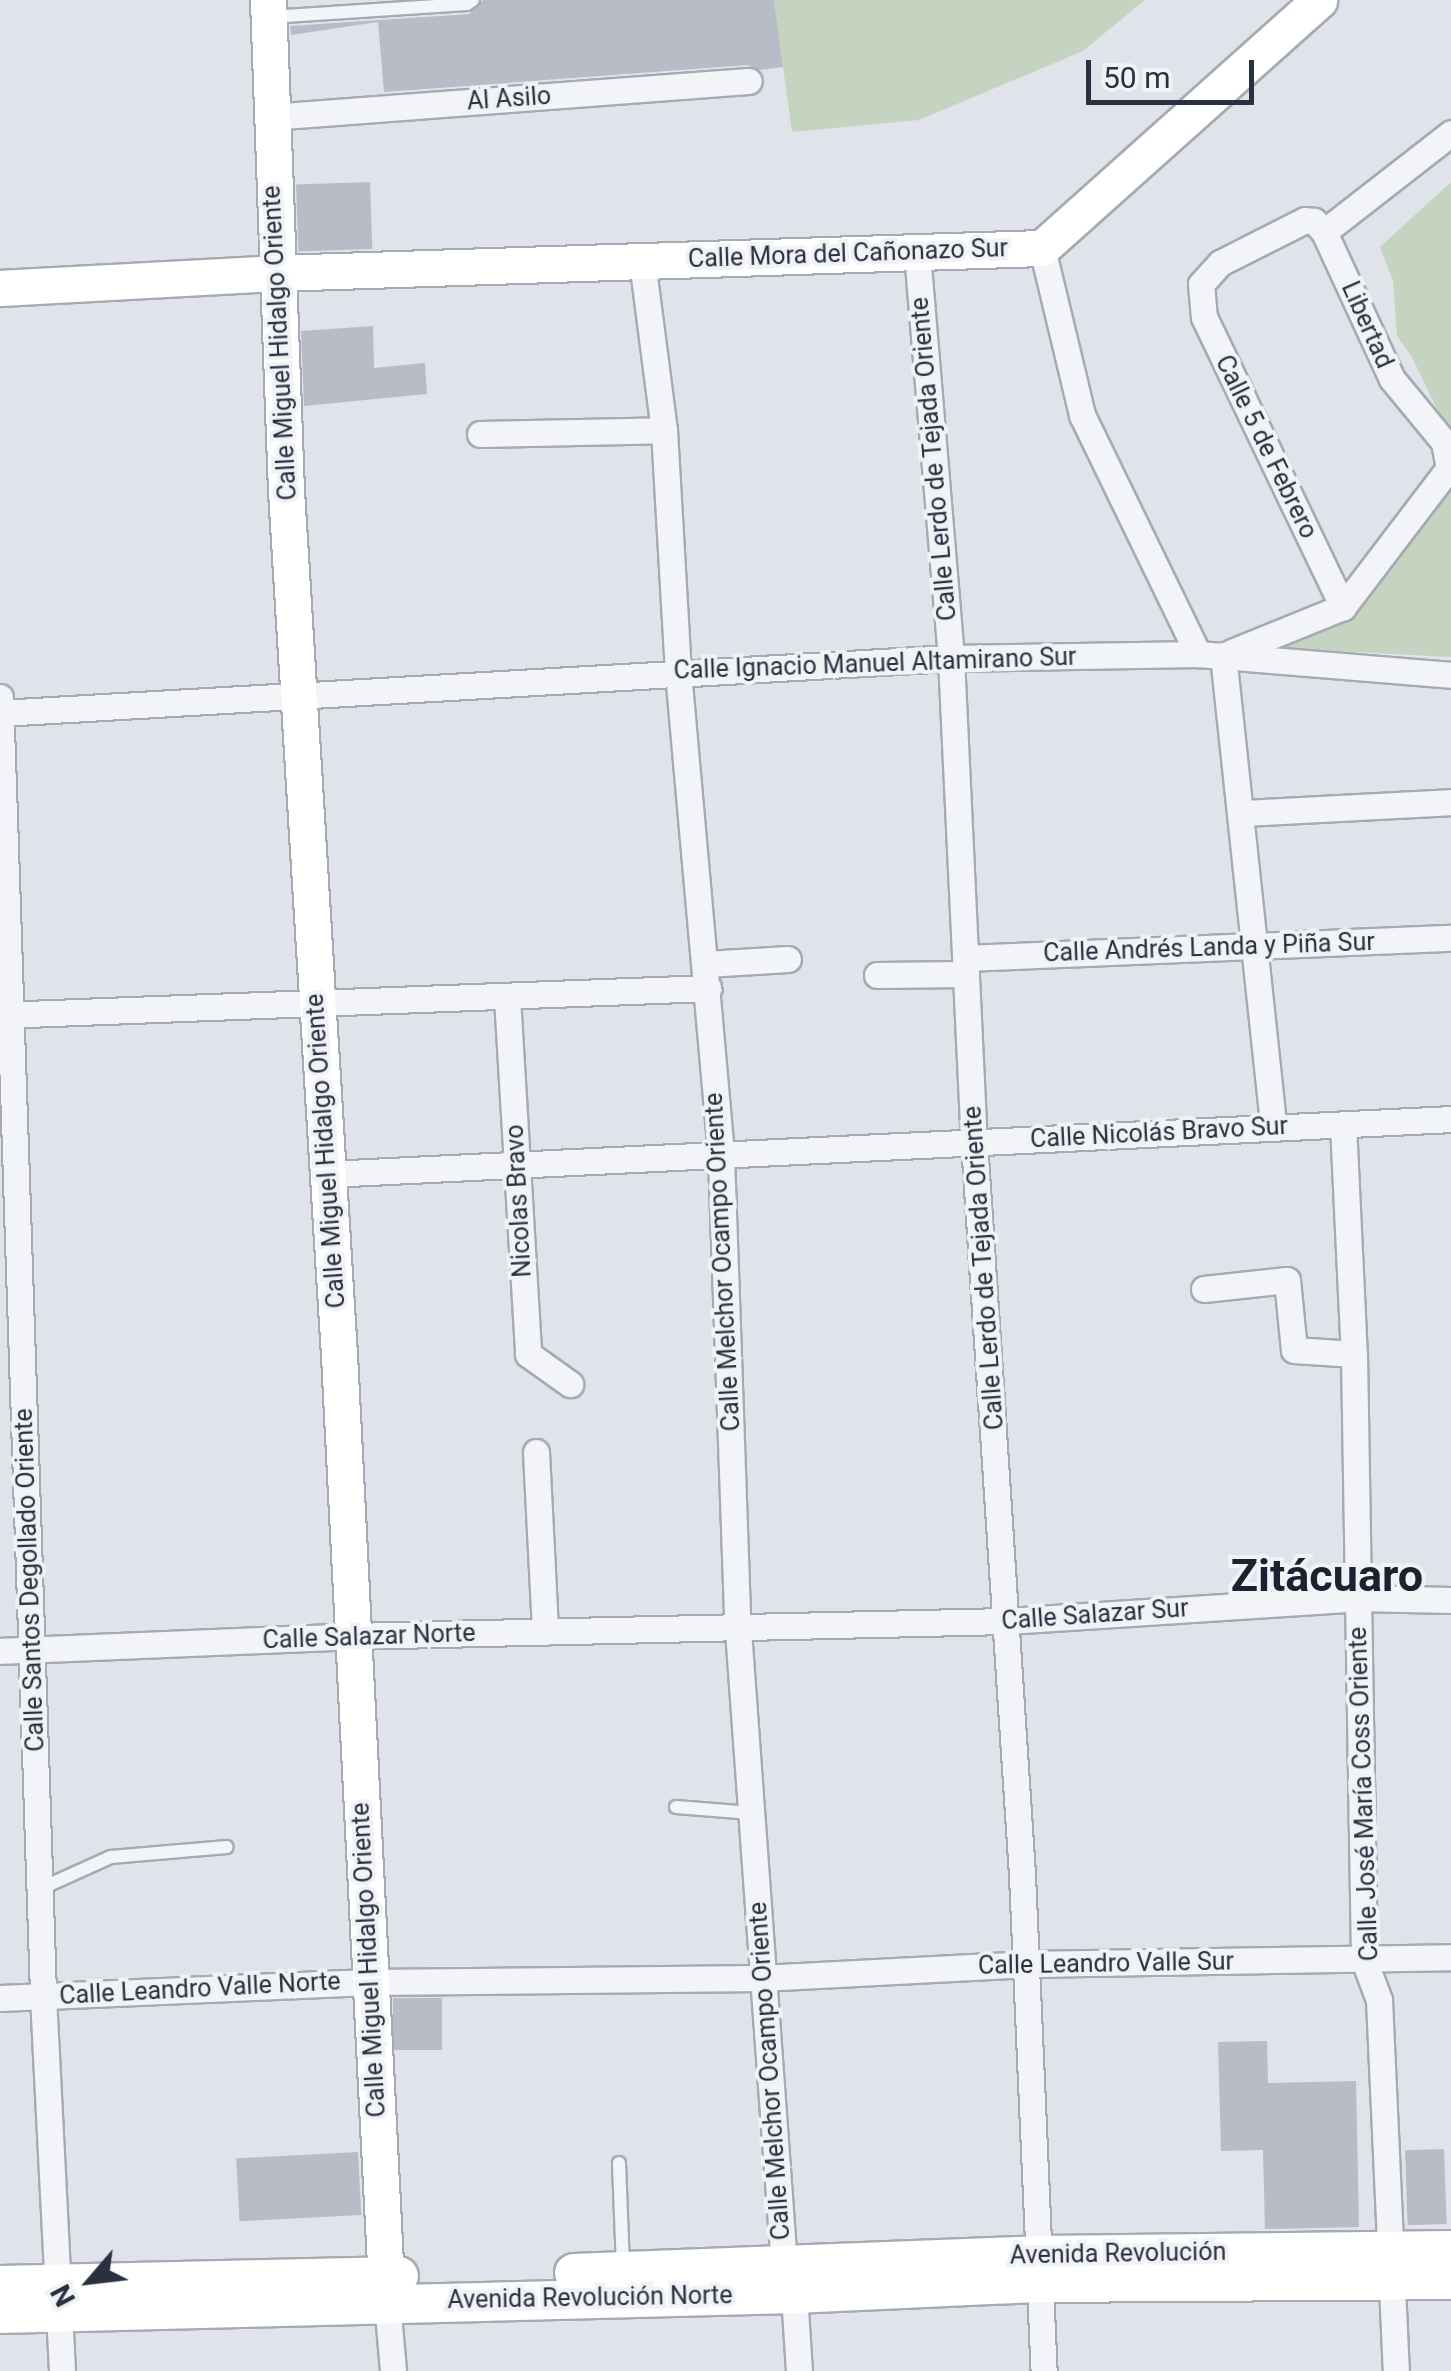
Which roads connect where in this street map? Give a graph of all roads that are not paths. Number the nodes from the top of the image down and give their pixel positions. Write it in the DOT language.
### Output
graph roads {
  1 [pos="474,0"];
  2 [pos="1319,0"];
  3 [pos="429,3"];
  4 [pos="268,8"];
  5 [pos="749,81"];
  6 [pos="269,117"];
  7 [pos="1451,132"];
  8 [pos="1314,226"];
  9 [pos="1042,248"];
  10 [pos="917,253"];
  11 [pos="642,260"];
  12 [pos="276,274"];
  13 [pos="0,288"];
  14 [pos="664,430"];
  15 [pos="480,434"];
  16 [pos="1344,607"];
  17 [pos="1210,654"];
  18 [pos="951,658"];
  19 [pos="678,672"];
  20 [pos="1451,675"];
  21 [pos="299,696"];
  22 [pos="0,697"];
  23 [pos="0,713"];
  24 [pos="1451,802"];
  25 [pos="1242,812"];
  26 [pos="1451,938"];
  27 [pos="1256,947"];
  28 [pos="788,959"];
  29 [pos="966,966"];
  30 [pos="878,975"];
  31 [pos="707,976"];
  32 [pos="506,997"];
  33 [pos="317,1005"];
  34 [pos="6,1015"];
  35 [pos="1451,1119"];
  36 [pos="1343,1124"];
  37 [pos="1273,1126"];
  38 [pos="974,1142"];
  39 [pos="721,1154"];
  40 [pos="517,1165"];
  41 [pos="328,1174"];
  42 [pos="1204,1289"];
  43 [pos="1354,1354"];
  44 [pos="570,1384"];
  45 [pos="536,1452"];
  46 [pos="1358,1598"];
  47 [pos="1451,1600"];
  48 [pos="1008,1621"];
  49 [pos="738,1630"];
  50 [pos="545,1632"];
  51 [pos="352,1636"];
  52 [pos="32,1650"];
  53 [pos="0,1651"];
  54 [pos="676,1807"];
  55 [pos="754,1813"];
  56 [pos="227,1847"];
  57 [pos="42,1888"];
  58 [pos="1451,1958"];
  59 [pos="1364,1960"];
  60 [pos="1025,1964"];
  61 [pos="761,1978"];
  62 [pos="369,1982"];
  63 [pos="43,1996"];
  64 [pos="0,1998"];
  65 [pos="618,2163"];
  66 [pos="1451,2250"];
  67 [pos="1390,2266"];
  68 [pos="1038,2269"];
  69 [pos="624,2272"];
  70 [pos="789,2280"];
  71 [pos="1451,2280"];
  72 [pos="0,2285"];
  73 [pos="386,2290"];
  74 [pos="59,2298"];
  75 [pos="0,2314"];
  76 [pos="62,2371"];
  77 [pos="393,2371"];
  78 [pos="799,2371"];
  79 [pos="1044,2371"];
  80 [pos="1396,2371"];
  1 -- 3 [label="lane"];
  2 -- 9 [label="street, Calle Mora del Cañonazo Sur"];
  3 -- 4 [label="lane"];
  4 -- 6 [label="street, Calle Miguel Hidalgo Oriente"];
  5 -- 6 [label="street, Al Asilo"];
  6 -- 12 [label="street, Calle Miguel Hidalgo Oriente"];
  7 -- 8 [label="street"];
  8 -- 16 [label="street, Libertad"];
  8 -- 16 [label="street, Calle 5 de Febrero"];
  9 -- 10 [label="street, Calle Mora del Cañonazo Sur"];
  9 -- 17 [label="street"];
  10 -- 11 [label="street, Calle Mora del Cañonazo Sur"];
  10 -- 18 [label="street, Calle Lerdo de Tejada Oriente"];
  11 -- 12 [label="street, Calle Mora del Cañonazo Sur"];
  11 -- 14 [label="street, Calle Melchor Ocampo Oriente"];
  12 -- 13 [label="street, Calle Mora del Cañonazo Sur"];
  12 -- 21 [label="street, Calle Miguel Hidalgo Oriente"];
  14 -- 15 [label="street"];
  14 -- 19 [label="street, Calle Melchor Ocampo Oriente"];
  16 -- 17 [label="street"];
  17 -- 18 [label="street, Calle Ignacio Manuel Altamirano Sur"];
  17 -- 20 [label="street, Calle Ignacio Manuel Altamirano Sur"];
  17 -- 25 [label="street"];
  18 -- 19 [label="street, Calle Ignacio Manuel Altamirano Sur"];
  18 -- 29 [label="street, Calle Lerdo de Tejada Oriente"];
  19 -- 21 [label="street, Calle Ignacio Manuel Altamirano Sur"];
  19 -- 31 [label="street, Calle Melchor Ocampo Oriente"];
  21 -- 23 [label="street, Calle Ignacio Manuel Altamirano Sur"];
  21 -- 33 [label="street, Calle Miguel Hidalgo Oriente"];
  22 -- 23 [label="street, Calle Santos Degollado Oriente"];
  23 -- 34 [label="street, Calle Santos Degollado Oriente"];
  24 -- 25 [label="street"];
  25 -- 27 [label="street"];
  26 -- 27 [label="street, Calle Andrés Landa y Piña Sur"];
  27 -- 29 [label="street, Calle Andrés Landa y Piña Sur"];
  27 -- 37 [label="street"];
  28 -- 31 [label="street"];
  29 -- 30 [label="street, Calle Andrés Landa y Piña Sur"];
  29 -- 38 [label="street, Calle Lerdo de Tejada Oriente"];
  31 -- 32 [label="street"];
  31 -- 39 [label="street, Calle Melchor Ocampo Oriente"];
  32 -- 33 [label="street"];
  32 -- 40 [label="street, Nicolas Bravo"];
  33 -- 34 [label="street"];
  33 -- 41 [label="street, Calle Miguel Hidalgo Oriente"];
  34 -- 52 [label="street, Calle Santos Degollado Oriente"];
  35 -- 36 [label="street, Calle Nicolás Bravo Sur"];
  36 -- 37 [label="street, Calle Nicolás Bravo Sur"];
  36 -- 43 [label="street, Calle José María Coss Oriente"];
  37 -- 38 [label="street, Calle Nicolás Bravo Sur"];
  38 -- 39 [label="street, Calle Nicolás Bravo Sur"];
  38 -- 48 [label="street, Calle Lerdo de Tejada Oriente"];
  39 -- 40 [label="street, Calle Nicolás Bravo Sur"];
  39 -- 49 [label="street, Calle Melchor Ocampo Oriente"];
  40 -- 41 [label="street, Calle Nicolás Bravo Sur"];
  40 -- 44 [label="street, Nicolas Bravo"];
  41 -- 51 [label="street, Calle Miguel Hidalgo Oriente"];
  42 -- 43 [label="street"];
  43 -- 46 [label="street, Calle José María Coss Oriente"];
  45 -- 50 [label="street"];
  46 -- 47 [label="street, Calle Salazar Sur"];
  46 -- 48 [label="street, Calle Salazar Sur"];
  46 -- 59 [label="street, Calle José María Coss Oriente"];
  48 -- 49 [label="street, Calle Salazar Sur"];
  48 -- 60 [label="street, Calle Lerdo de Tejada Oriente"];
  49 -- 50 [label="street, Calle Salazar Norte"];
  49 -- 55 [label="street, Calle Melchor Ocampo Oriente"];
  50 -- 51 [label="street, Calle Salazar Norte"];
  51 -- 52 [label="street, Calle Salazar Norte"];
  51 -- 62 [label="street, Calle Miguel Hidalgo Oriente"];
  52 -- 53 [label="street, Calle Salazar Norte"];
  52 -- 57 [label="street, Calle Santos Degollado Oriente"];
  54 -- 55 [label="lane"];
  55 -- 61 [label="street, Calle Melchor Ocampo Oriente"];
  56 -- 57 [label="lane"];
  57 -- 63 [label="street, Calle Santos Degollado Oriente"];
  58 -- 59 [label="street, Calle Leandro Valle Sur"];
  59 -- 60 [label="street, Calle Leandro Valle Sur"];
  59 -- 67 [label="street, Calle José María Coss Oriente"];
  60 -- 61 [label="street, Calle Leandro Valle Sur"];
  60 -- 68 [label="street, Calle Lerdo de Tejada Oriente"];
  61 -- 62 [label="street, Calle Leandro Valle Norte"];
  61 -- 70 [label="street, Calle Melchor Ocampo Oriente"];
  62 -- 63 [label="street, Calle Leandro Valle Norte"];
  62 -- 73 [label="street, Calle Miguel Hidalgo Oriente"];
  63 -- 64 [label="street, Calle Leandro Valle Norte"];
  63 -- 74 [label="street, Calle Santos Degollado Oriente"];
  65 -- 69 [label="lane"];
  66 -- 67 [label="main road, Avenida Revolución"];
  67 -- 68 [label="main road, Avenida Revolución"];
  67 -- 71 [label="main road, Avenida Revolución"];
  67 -- 80 [label="street, Calle José María Coss Oriente"];
  68 -- 70 [label="main road, Avenida Revolución"];
  68 -- 79 [label="street, Calle Lerdo de Tejada Oriente"];
  69 -- 70 [label="main road, Avenida Revolución Norte"];
  69 -- 73 [label="main road, Avenida Revolución Norte"];
  70 -- 73 [label="main road, Avenida Revolución Norte"];
  70 -- 78 [label="street, Calle Melchor Ocampo Oriente"];
  72 -- 74 [label="main road"];
  73 -- 74 [label="main road"];
  73 -- 77 [label="street"];
  74 -- 75 [label="main road"];
  74 -- 76 [label="street, Calle Santos Degollado Oriente"];
}
